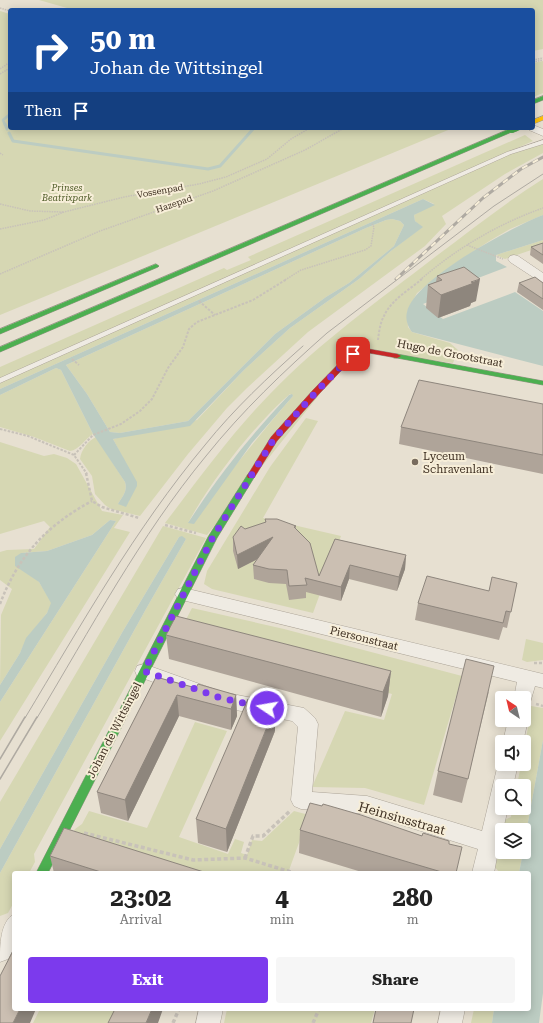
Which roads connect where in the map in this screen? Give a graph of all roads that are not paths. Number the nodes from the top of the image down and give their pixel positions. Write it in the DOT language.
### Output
graph roads {
  1 [pos="513,130"];
  2 [pos="543,142"];
  3 [pos="514,259"];
  4 [pos="166,262"];
  5 [pos="543,278"];
  6 [pos="0,332"];
  7 [pos="0,350"];
  8 [pos="353,354"];
  9 [pos="0,381"];
  10 [pos="543,383"];
  11 [pos="184,594"];
  12 [pos="144,671"];
  13 [pos="535,680"];
  14 [pos="528,691"];
  15 [pos="496,815"];
  16 [pos="489,843"];
  17 [pos="43,871"];
  18 [pos="482,871"];
  19 [pos="12,929"];
  20 [pos="0,951"];
  21 [pos="210,1011"];
  22 [pos="453,1011"];
  23 [pos="208,1023"];
  24 [pos="450,1023"];
  1 -- 7 [label="main road"];
  2 -- 9 [label="lane"];
  3 -- 5 [label="street"];
  4 -- 6 [label="main road"];
  8 -- 10 [label="main road, Hugo de Grootstraat"];
  8 -- 11 [label="main road, Johan de Wittsingel"];
  11 -- 12 [label="main road, Johan de Wittsingel"];
  11 -- 13 [label="street, Piersonstraat"];
  12 -- 16 [label="street, Heinsiusstraat"];
  12 -- 17 [label="main road, Johan de Wittsingel"];
  13 -- 14 [label="street"];
  15 -- 16 [label="street"];
  16 -- 18 [label="street"];
  19 -- 20 [label="street"];
  21 -- 23 [label="street"];
  22 -- 24 [label="street"];
}
